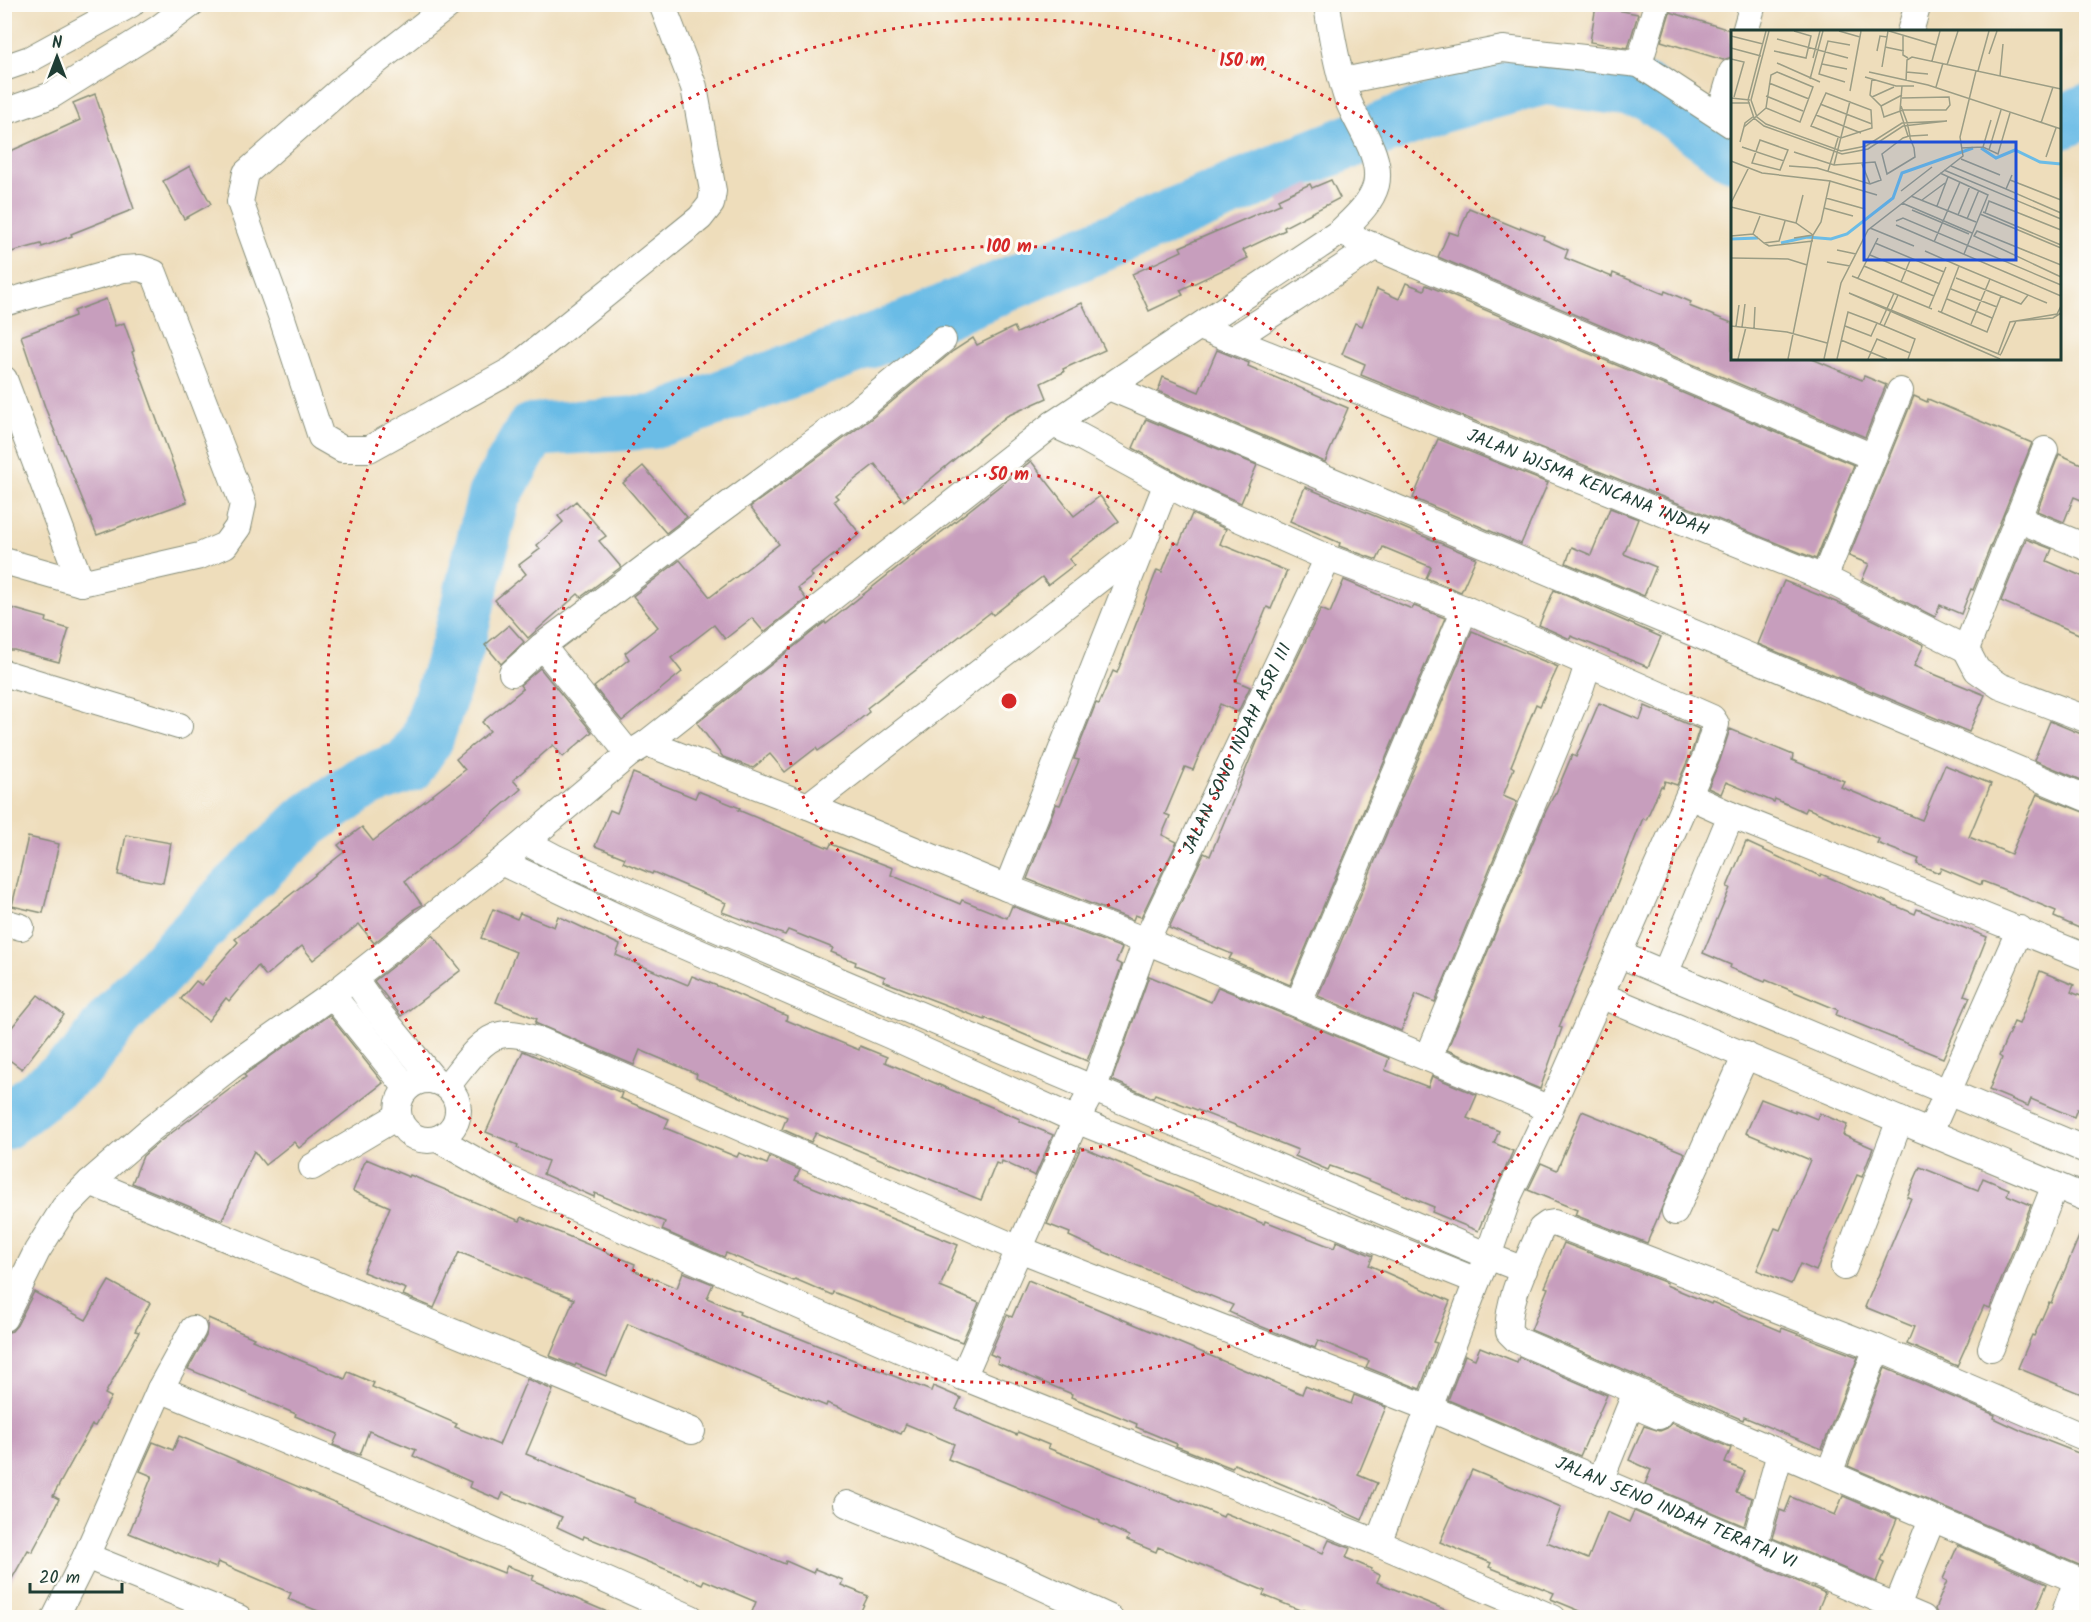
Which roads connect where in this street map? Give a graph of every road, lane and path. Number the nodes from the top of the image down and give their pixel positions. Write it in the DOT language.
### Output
graph roads {
  1 [pos="131,4"];
  2 [pos="191,4"];
  3 [pos="450,4"];
  4 [pos="662,4"];
  5 [pos="1327,4"];
  6 [pos="1657,4"];
  7 [pos="1753,4"];
  8 [pos="1918,4"];
  9 [pos="1746,30"];
  10 [pos="1911,30"];
  11 [pos="1639,64"];
  12 [pos="4,68"];
  13 [pos="1731,80"];
  14 [pos="1345,88"];
  15 [pos="4,112"];
  16 [pos="1726,120"];
  17 [pos="1340,232"];
  18 [pos="1374,247"];
  19 [pos="4,303"];
  20 [pos="1200,327"];
  21 [pos="943,340"];
  22 [pos="1232,340"];
  23 [pos="4,379"];
  24 [pos="1108,387"];
  25 [pos="1900,392"];
  26 [pos="1053,424"];
  27 [pos="2045,450"];
  28 [pos="1873,457"];
  29 [pos="1167,483"];
  30 [pos="2017,519"];
  31 [pos="1143,546"];
  32 [pos="2086,548"];
  33 [pos="1328,558"];
  34 [pos="4,561"];
  35 [pos="1824,578"];
  36 [pos="81,584"];
  37 [pos="1465,609"];
  38 [pos="542,646"];
  39 [pos="1965,649"];
  40 [pos="1588,664"];
  41 [pos="4,673"];
  42 [pos="512,673"];
  43 [pos="2086,719"];
  44 [pos="179,726"];
  45 [pos="638,749"];
  46 [pos="1689,796"];
  47 [pos="2086,798"];
  48 [pos="808,806"];
  49 [pos="1731,815"];
  50 [pos="526,842"];
  51 [pos="501,862"];
  52 [pos="1007,888"];
  53 [pos="696,920"];
  54 [pos="2020,929"];
  55 [pos="1146,941"];
  56 [pos="686,946"];
  57 [pos="1618,954"];
  58 [pos="2086,957"];
  59 [pos="1665,974"];
  60 [pos="354,978"];
  61 [pos="332,995"];
  62 [pos="1600,995"];
  63 [pos="1298,1004"];
  64 [pos="1746,1055"];
  65 [pos="1428,1059"];
  66 [pos="441,1083"];
  67 [pos="1094,1087"];
  68 [pos="407,1088"];
  69 [pos="1948,1092"];
  70 [pos="1550,1109"];
  71 [pos="398,1116"];
  72 [pos="1076,1120"];
  73 [pos="1900,1120"];
  74 [pos="1930,1132"];
  75 [pos="438,1139"];
  76 [pos="2086,1150"];
  77 [pos="312,1167"];
  78 [pos="90,1182"];
  79 [pos="2055,1185"];
  80 [pos="2086,1198"];
  81 [pos="1674,1212"];
  82 [pos="1019,1250"];
  83 [pos="1488,1256"];
  84 [pos="1844,1267"];
  85 [pos="1524,1270"];
  86 [pos="1477,1281"];
  87 [pos="4,1318"];
  88 [pos="193,1329"];
  89 [pos="1877,1347"];
  90 [pos="1991,1347"];
  91 [pos="963,1377"];
  92 [pos="160,1389"];
  93 [pos="1429,1408"];
  94 [pos="692,1431"];
  95 [pos="2086,1438"];
  96 [pos="1777,1464"];
  97 [pos="1829,1473"];
  98 [pos="1600,1481"];
  99 [pos="847,1504"];
  100 [pos="1928,1529"];
  101 [pos="1378,1543"];
  102 [pos="1754,1546"];
  103 [pos="86,1556"];
  104 [pos="2082,1591"];
  105 [pos="1897,1606"];
  106 [pos="645,1609"];
  107 [pos="55,1617"];
  108 [pos="239,1617"];
  109 [pos="691,1617"];
  110 [pos="1110,1617"];
  111 [pos="1553,1617"];
  112 [pos="1923,1617"];
  113 [pos="2063,1617"];
  1 -- 12 [label="street"];
  2 -- 15 [label="street"];
  3 -- 4 [label="street"];
  5 -- 14 [label="street"];
  6 -- 11 [label="street"];
  7 -- 9 [label="street"];
  8 -- 10 [label="street"];
  11 -- 14 [label="street"];
  11 -- 16 [label="street"];
  13 -- 16 [label="street"];
  14 -- 17 [label="street"];
  17 -- 18 [label="street"];
  17 -- 20 [label="street"];
  18 -- 22 [label="street"];
  18 -- 28 [label="street"];
  19 -- 36 [label="street"];
  20 -- 22 [label="street, JALAN WISMA KENCANA INDAH"];
  20 -- 24 [label="street"];
  21 -- 38 [label="street"];
  22 -- 35 [label="street, JALAN WISMA KENCANA INDAH"];
  23 -- 36 [label="street"];
  24 -- 26 [label="street"];
  24 -- 47 [label="street"];
  25 -- 28 [label="street"];
  26 -- 29 [label="street"];
  26 -- 45 [label="street"];
  27 -- 30 [label="street"];
  28 -- 35 [label="street"];
  29 -- 31 [label="street"];
  29 -- 33 [label="street"];
  30 -- 32 [label="street"];
  30 -- 39 [label="street"];
  31 -- 48 [label="street"];
  31 -- 52 [label="street"];
  33 -- 37 [label="street"];
  33 -- 55 [label="street, JALAN SONO INDAH ASRI III"];
  34 -- 36 [label="street"];
  35 -- 39 [label="street, JALAN WISMA KENCANA INDAH"];
  37 -- 40 [label="street"];
  37 -- 63 [label="street"];
  38 -- 42 [label="street"];
  38 -- 45 [label="street"];
  39 -- 43 [label="street"];
  40 -- 46 [label="street"];
  40 -- 65 [label="street"];
  41 -- 44 [label="street"];
  45 -- 48 [label="street"];
  45 -- 50 [label="street"];
  46 -- 49 [label="street"];
  46 -- 57 [label="street"];
  48 -- 52 [label="street"];
  49 -- 54 [label="street"];
  49 -- 59 [label="street"];
  50 -- 51 [label="street"];
  50 -- 53 [label="street"];
  51 -- 56 [label="street"];
  51 -- 60 [label="street"];
  52 -- 55 [label="street"];
  53 -- 56 [label="street"];
  53 -- 67 [label="street"];
  54 -- 58 [label="street"];
  54 -- 69 [label="street"];
  55 -- 63 [label="street"];
  55 -- 67 [label="street, JALAN SONO INDAH ASRI III"];
  56 -- 72 [label="street"];
  57 -- 59 [label="street"];
  57 -- 62 [label="street"];
  59 -- 69 [label="street"];
  60 -- 61 [label="street"];
  60 -- 66 [label="street"];
  61 -- 68 [label="street"];
  61 -- 78 [label="street"];
  62 -- 64 [label="street"];
  62 -- 70 [label="street"];
  63 -- 65 [label="street"];
  64 -- 73 [label="street"];
  64 -- 81 [label="street"];
  65 -- 70 [label="street"];
  66 -- 68 [label="street"];
  66 -- 75 [label="street"];
  66 -- 82 [label="street, JALAN SENO INDAH TERATAI VI"];
  67 -- 72 [label="street, JALAN SONO INDAH ASRI III"];
  67 -- 83 [label="street"];
  68 -- 71 [label="street"];
  69 -- 74 [label="street"];
  69 -- 76 [label="street"];
  70 -- 83 [label="street"];
  71 -- 75 [label="street"];
  71 -- 77 [label="street"];
  72 -- 82 [label="street, JALAN SONO INDAH ASRI III"];
  72 -- 86 [label="street"];
  73 -- 74 [label="street"];
  73 -- 84 [label="street"];
  74 -- 79 [label="street"];
  75 -- 91 [label="street"];
  78 -- 87 [label="street"];
  78 -- 94 [label="street"];
  79 -- 80 [label="street"];
  79 -- 90 [label="street"];
  82 -- 91 [label="street, JALAN SONO INDAH ASRI III"];
  82 -- 93 [label="street, JALAN SENO INDAH TERATAI VI"];
  83 -- 85 [label="street"];
  83 -- 86 [label="street"];
  85 -- 89 [label="street"];
  85 -- 97 [label="street"];
  86 -- 93 [label="street"];
  88 -- 92 [label="street"];
  89 -- 95 [label="street"];
  89 -- 97 [label="street"];
  91 -- 101 [label="street"];
  92 -- 103 [label="street"];
  92 -- 106 [label="street"];
  93 -- 98 [label="street, JALAN SENO INDAH TERATAI VI"];
  93 -- 101 [label="street"];
  96 -- 98 [label="street"];
  96 -- 100 [label="street"];
  96 -- 102 [label="street"];
  97 -- 104 [label="street"];
  98 -- 102 [label="street, JALAN SENO INDAH TERATAI VI"];
  99 -- 110 [label="street"];
  100 -- 104 [label="street"];
  100 -- 105 [label="street"];
  101 -- 111 [label="street"];
  102 -- 105 [label="street, JALAN SENO INDAH TERATAI VI"];
  103 -- 107 [label="street"];
  103 -- 108 [label="street"];
  104 -- 113 [label="street"];
  105 -- 112 [label="street, JALAN SENO INDAH TERATAI VI"];
  106 -- 109 [label="street"];
}
